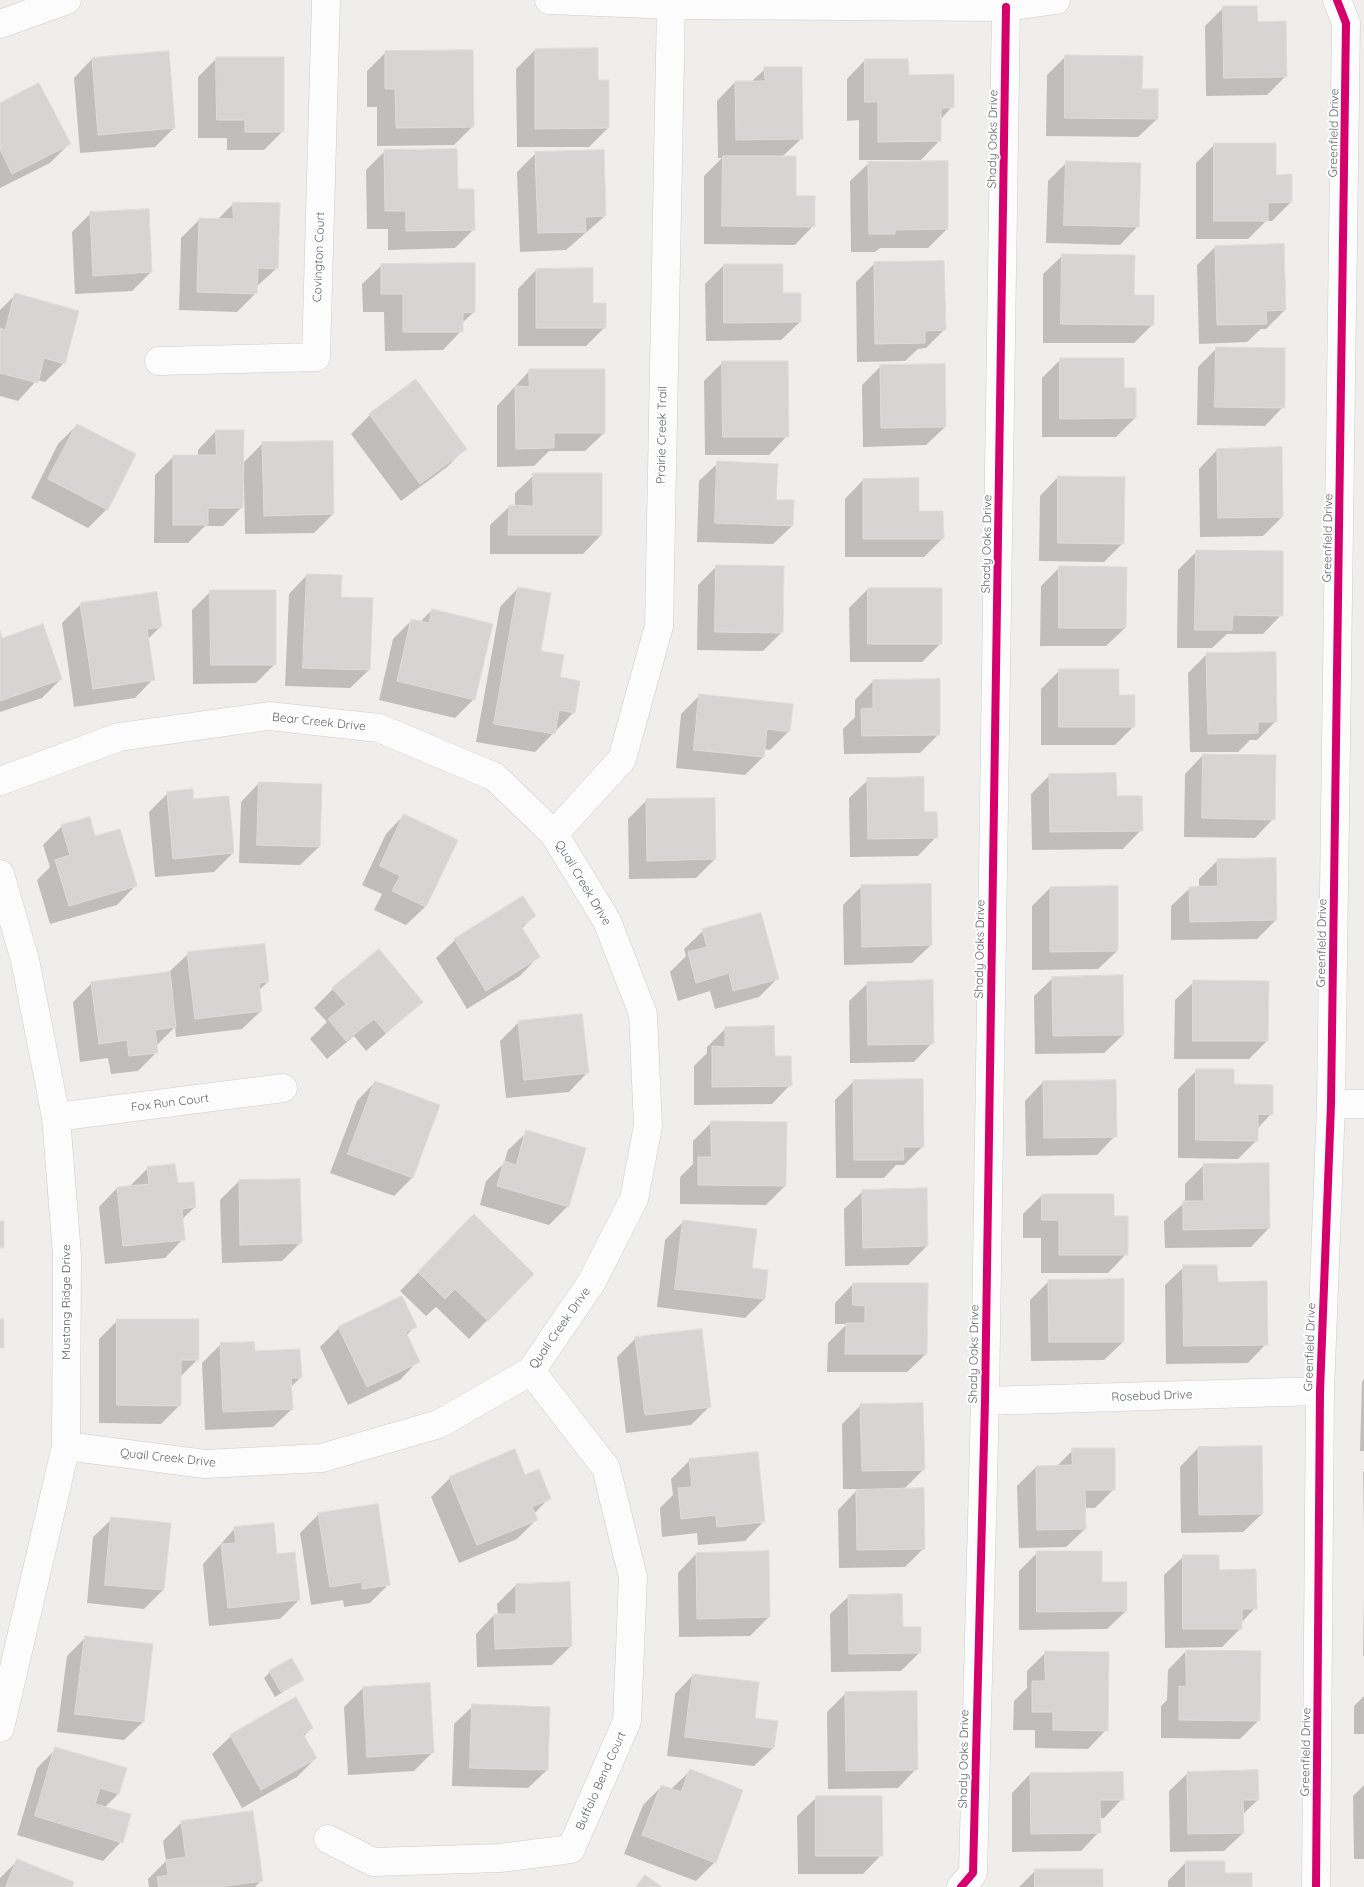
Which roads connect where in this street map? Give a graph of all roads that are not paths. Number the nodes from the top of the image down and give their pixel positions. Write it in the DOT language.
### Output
graph roads {
  1 [pos="67,0"];
  2 [pos="326,0"];
  3 [pos="549,0"];
  4 [pos="1056,0"];
  5 [pos="1338,0"];
  6 [pos="671,5"];
  7 [pos="1006,7"];
  8 [pos="0,24"];
  9 [pos="159,361"];
  10 [pos="0,781"];
  11 [pos="554,834"];
  12 [pos="0,874"];
  13 [pos="283,1088"];
  14 [pos="1331,1104"];
  15 [pos="1364,1104"];
  16 [pos="56,1117"];
  17 [pos="531,1371"];
  18 [pos="1320,1391"];
  19 [pos="984,1401"];
  20 [pos="66,1446"];
  21 [pos="0,1728"];
  22 [pos="328,1839"];
  23 [pos="961,1887"];
  24 [pos="1316,1887"];
  1 -- 8 [label="street"];
  2 -- 9 [label="street, Covington Court"];
  3 -- 6 [label="street"];
  4 -- 7 [label="street"];
  5 -- 14 [label="street, Greenfield Drive"];
  6 -- 7 [label="street"];
  6 -- 11 [label="street, Prairie Creek Trail"];
  7 -- 19 [label="street, Shady Oaks Drive"];
  10 -- 11 [label="street, Bear Creek Drive"];
  11 -- 17 [label="street, Quail Creek Drive"];
  12 -- 16 [label="street, Mustang Ridge Drive"];
  13 -- 16 [label="street, Fox Run Court"];
  14 -- 15 [label="street"];
  14 -- 18 [label="street, Greenfield Drive"];
  16 -- 20 [label="street, Mustang Ridge Drive"];
  17 -- 20 [label="street, Quail Creek Drive"];
  17 -- 22 [label="street, Buffalo Bend Court"];
  18 -- 19 [label="street, Rosebud Drive"];
  18 -- 24 [label="street, Greenfield Drive"];
  19 -- 23 [label="street, Shady Oaks Drive"];
  20 -- 21 [label="street, Mustang Ridge Drive"];
}
